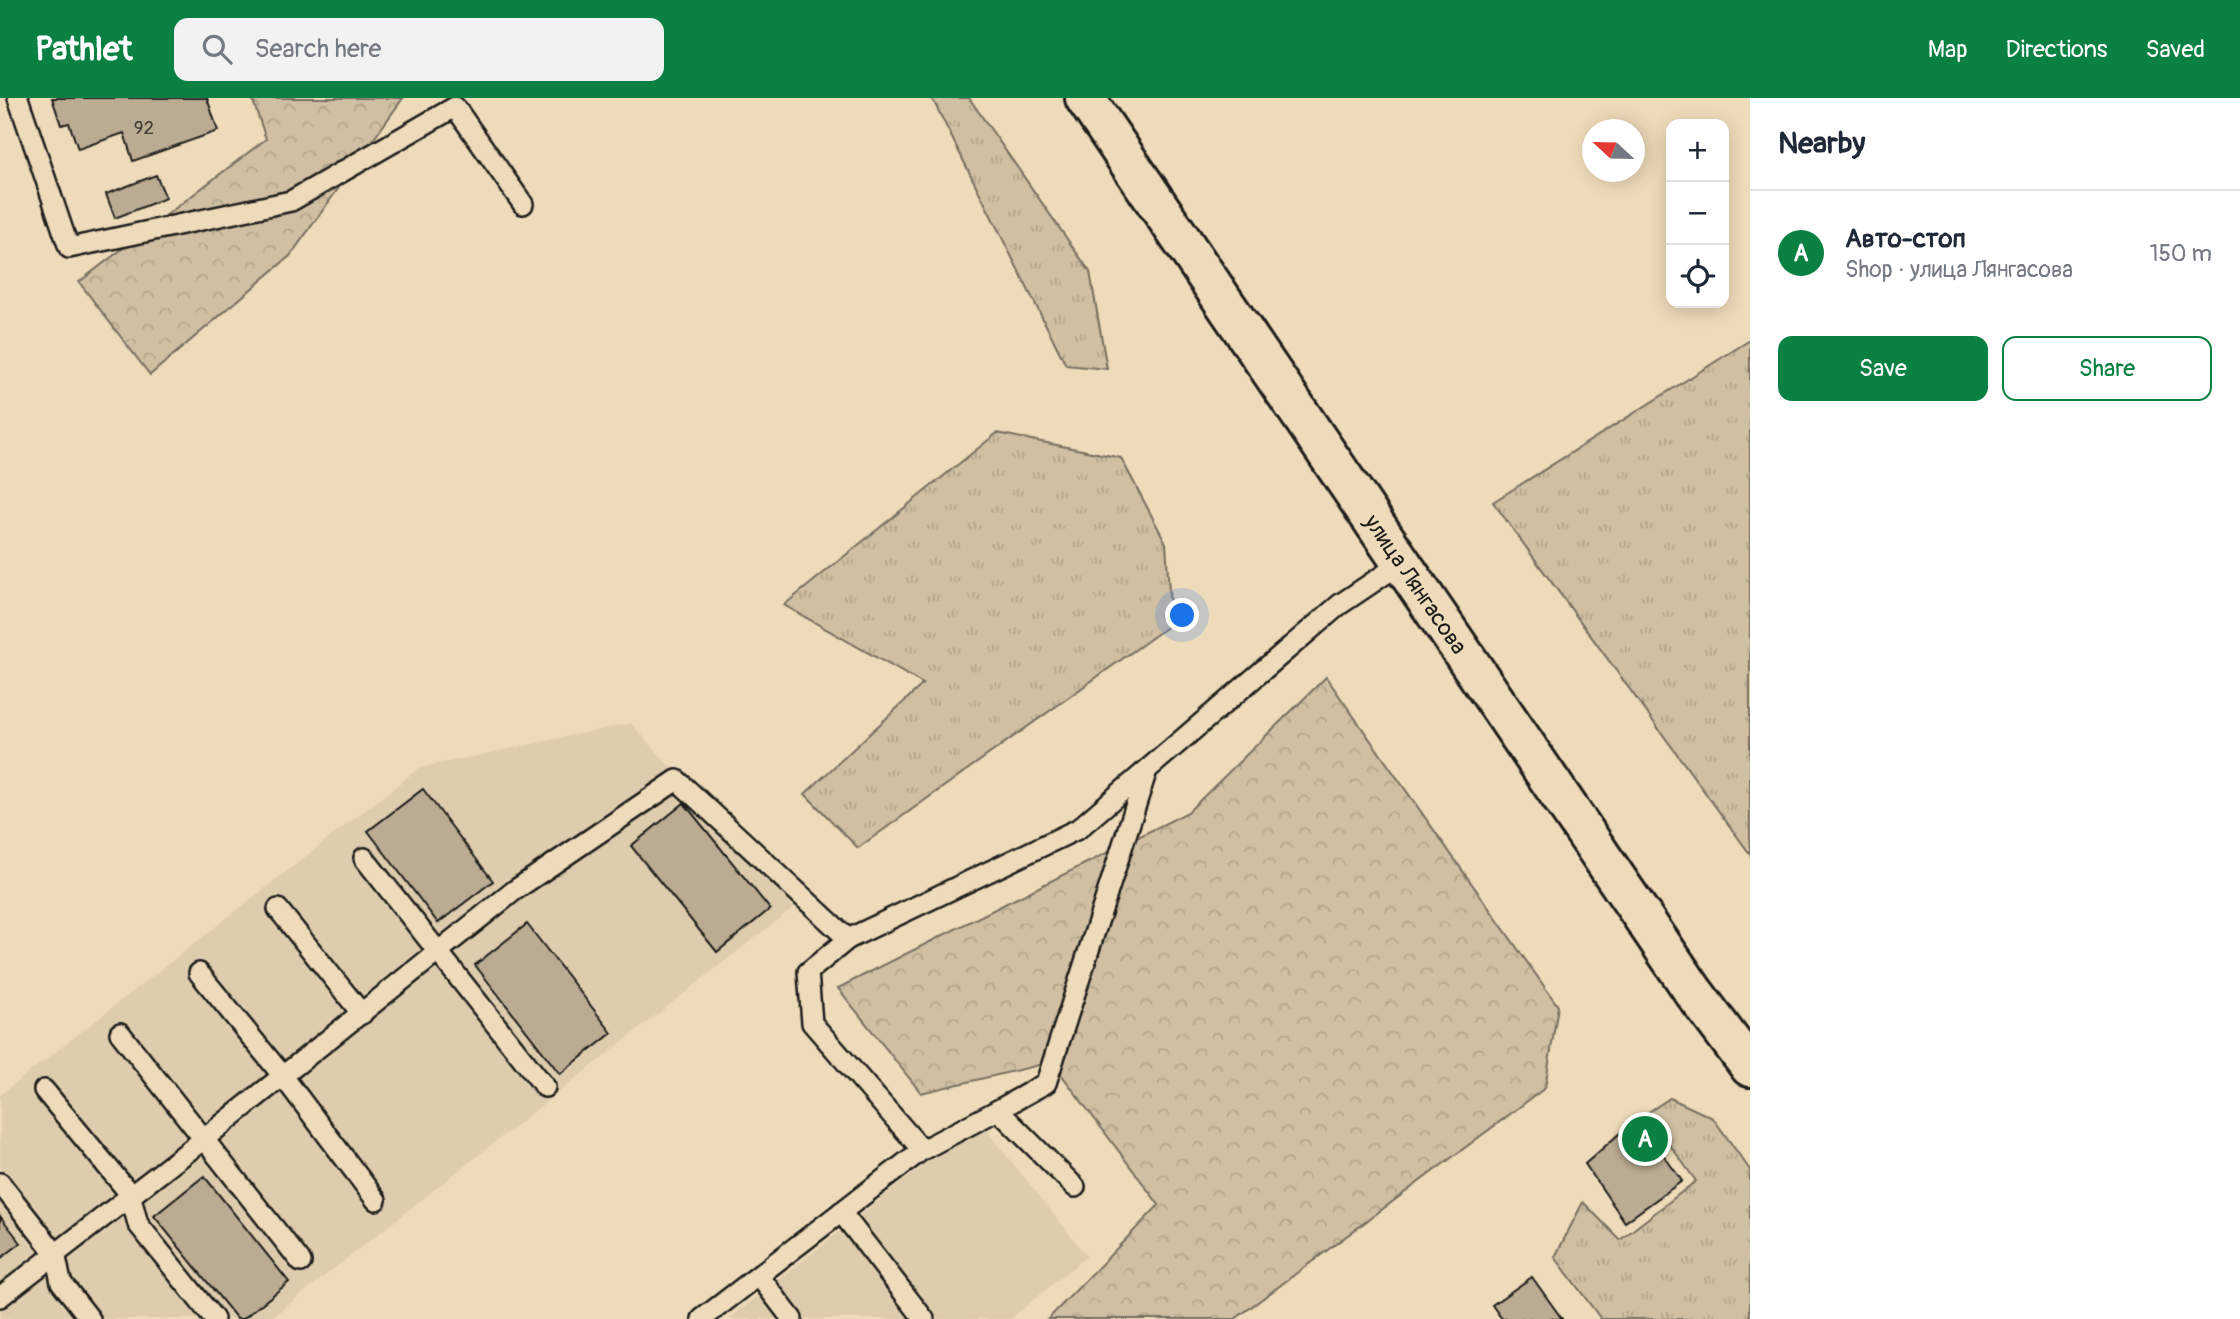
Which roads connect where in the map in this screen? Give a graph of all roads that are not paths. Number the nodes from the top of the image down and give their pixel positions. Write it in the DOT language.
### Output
graph roads {
  1 [pos="18,98"];
  2 [pos="1085,98"];
  3 [pos="523,204"];
  4 [pos="1400,564"];
  5 [pos="1148,769"];
  6 [pos="364,858"];
  7 [pos="278,909"];
  8 [pos="848,939"];
  9 [pos="438,953"];
  10 [pos="199,973"];
  11 [pos="362,1014"];
  12 [pos="120,1032"];
  13 [pos="1750,1067"];
  14 [pos="282,1074"];
  15 [pos="545,1087"];
  16 [pos="44,1090"];
  17 [pos="998,1110"];
  18 [pos="204,1139"];
  19 [pos="922,1150"];
  20 [pos="0,1182"];
  21 [pos="1075,1187"];
  22 [pos="130,1194"];
  23 [pos="376,1200"];
  24 [pos="841,1212"];
  25 [pos="55,1253"];
  26 [pos="301,1262"];
  27 [pos="759,1276"];
  28 [pos="0,1297"];
  29 [pos="90,1319"];
  30 [pos="214,1319"];
  31 [pos="702,1319"];
  32 [pos="792,1319"];
  33 [pos="924,1319"];
  1 -- 3 [label="lane"];
  2 -- 4 [label="main road, улица Лянгасова"];
  4 -- 5 [label="lane"];
  4 -- 13 [label="main road, улица Лянгасова"];
  5 -- 8 [label="lane"];
  5 -- 17 [label="lane"];
  6 -- 9 [label="lane"];
  7 -- 11 [label="lane"];
  8 -- 9 [label="lane"];
  8 -- 19 [label="lane"];
  9 -- 11 [label="lane"];
  9 -- 15 [label="lane"];
  10 -- 14 [label="lane"];
  11 -- 14 [label="lane"];
  12 -- 18 [label="lane"];
  14 -- 18 [label="lane"];
  14 -- 23 [label="lane"];
  16 -- 22 [label="lane"];
  17 -- 19 [label="lane"];
  17 -- 21 [label="lane"];
  18 -- 22 [label="lane"];
  18 -- 26 [label="lane"];
  19 -- 24 [label="lane"];
  20 -- 25 [label="lane"];
  22 -- 25 [label="lane"];
  22 -- 30 [label="lane"];
  24 -- 27 [label="lane"];
  24 -- 33 [label="lane"];
  25 -- 28 [label="lane"];
  25 -- 29 [label="lane"];
  27 -- 31 [label="lane"];
  27 -- 32 [label="lane"];
}
